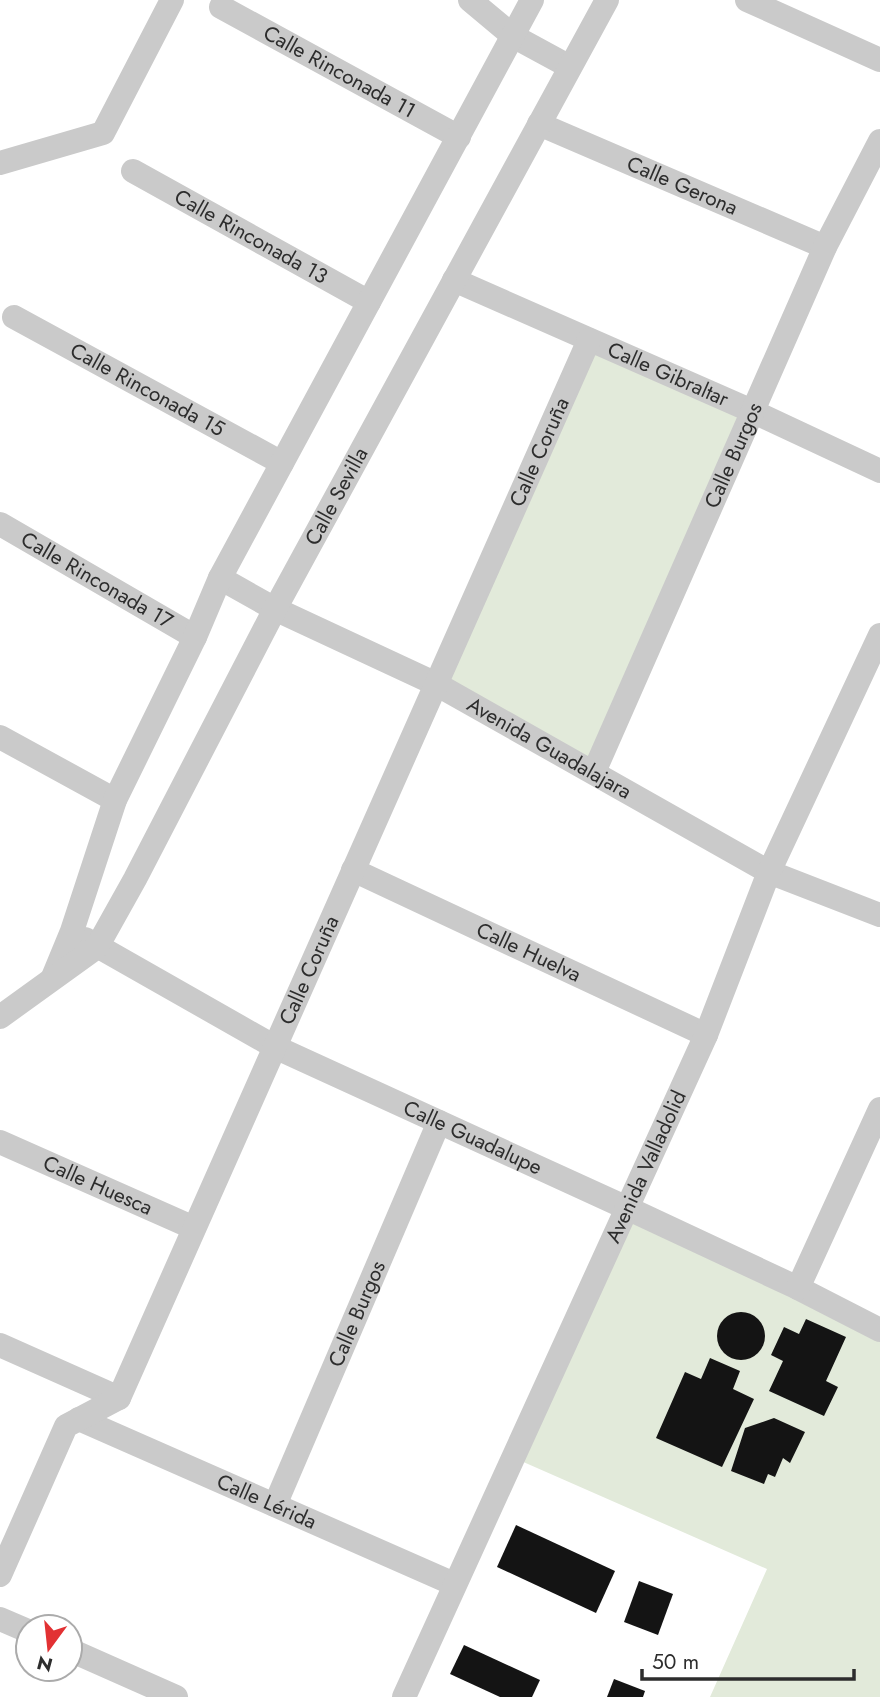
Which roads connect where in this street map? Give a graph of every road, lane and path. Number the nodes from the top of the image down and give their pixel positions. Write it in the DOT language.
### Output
graph roads {
  1 [pos="172,0"];
  2 [pos="470,0"];
  3 [pos="532,0"];
  4 [pos="607,0"];
  5 [pos="747,0"];
  6 [pos="221,7"];
  7 [pos="513,36"];
  8 [pos="880,60"];
  9 [pos="570,67"];
  10 [pos="539,124"];
  11 [pos="459,137"];
  12 [pos="880,141"];
  13 [pos="0,163"];
  14 [pos="133,171"];
  15 [pos="825,247"];
  16 [pos="454,280"];
  17 [pos="369,302"];
  18 [pos="14,317"];
  19 [pos="589,340"];
  20 [pos="752,411"];
  21 [pos="282,463"];
  22 [pos="880,471"];
  23 [pos="0,524"];
  24 [pos="220,578"];
  25 [pos="275,609"];
  26 [pos="880,635"];
  27 [pos="195,637"];
  28 [pos="436,684"];
  29 [pos="0,737"];
  30 [pos="594,772"];
  31 [pos="115,800"];
  32 [pos="353,870"];
  33 [pos="769,872"];
  34 [pos="880,915"];
  35 [pos="72,931"];
  36 [pos="97,947"];
  37 [pos="53,977"];
  38 [pos="0,1017"];
  39 [pos="706,1035"];
  40 [pos="275,1047"];
  41 [pos="879,1116"];
  42 [pos="439,1122"];
  43 [pos="0,1142"];
  44 [pos="627,1208"];
  45 [pos="194,1228"];
  46 [pos="798,1288"];
  47 [pos="880,1330"];
  48 [pos="0,1345"];
  49 [pos="119,1398"];
  50 [pos="79,1419"];
  51 [pos="275,1505"];
  52 [pos="3,1559"];
  53 [pos="454,1584"];
  54 [pos="84,1656"];
  55 [pos="176,1697"];
  56 [pos="404,1697"];
  1 -- 13 [label="street"];
  2 -- 7 [label="street"];
  3 -- 7 [label="street"];
  4 -- 9 [label="street, Calle Sevilla"];
  5 -- 8 [label="street"];
  6 -- 11 [label="street, Calle Rinconada 11"];
  7 -- 9 [label="street"];
  7 -- 11 [label="street"];
  9 -- 10 [label="street, Calle Sevilla"];
  10 -- 15 [label="street, Calle Gerona"];
  10 -- 16 [label="street, Calle Sevilla"];
  11 -- 17 [label="street"];
  12 -- 15 [label="street, Calle Burgos"];
  14 -- 17 [label="street, Calle Rinconada 13"];
  15 -- 20 [label="street, Calle Burgos"];
  16 -- 19 [label="street, Calle Gibraltar"];
  16 -- 25 [label="street, Calle Sevilla"];
  17 -- 21 [label="street"];
  18 -- 21 [label="street, Calle Rinconada 15"];
  19 -- 20 [label="street, Calle Gibraltar"];
  19 -- 28 [label="street, Calle Coruña"];
  20 -- 22 [label="street, Calle Gibraltar"];
  20 -- 30 [label="street, Calle Burgos"];
  21 -- 24 [label="street"];
  23 -- 27 [label="street, Calle Rinconada 17"];
  24 -- 25 [label="street, Avenida Guadalajara"];
  24 -- 27 [label="street"];
  25 -- 28 [label="street, Avenida Guadalajara"];
  25 -- 36 [label="street, Calle Sevilla"];
  26 -- 33 [label="street, Avenida Valladolid"];
  27 -- 31 [label="street"];
  28 -- 30 [label="street, Avenida Guadalajara"];
  28 -- 32 [label="street, Calle Coruña"];
  29 -- 31 [label="street"];
  30 -- 33 [label="street, Avenida Guadalajara"];
  31 -- 35 [label="street"];
  32 -- 39 [label="street, Calle Huelva"];
  32 -- 40 [label="street, Calle Coruña"];
  33 -- 34 [label="street, Avenida Guadalajara"];
  33 -- 39 [label="street, Avenida Valladolid"];
  35 -- 36 [label="street, Calle Guadalupe"];
  35 -- 37 [label="street"];
  36 -- 37 [label="street, Calle Sevilla"];
  36 -- 40 [label="street, Calle Guadalupe"];
  37 -- 38 [label="street, Calle Sevilla"];
  39 -- 44 [label="street, Avenida Valladolid"];
  40 -- 42 [label="street, Calle Guadalupe"];
  40 -- 45 [label="street, Calle Coruña"];
  41 -- 46 [label="street"];
  42 -- 44 [label="street, Calle Guadalupe"];
  42 -- 51 [label="street, Calle Burgos"];
  43 -- 45 [label="street, Calle Huesca"];
  44 -- 46 [label="street, Calle Guadalupe"];
  44 -- 53 [label="street, Avenida Valladolid"];
  45 -- 49 [label="street, Calle Coruña"];
  46 -- 47 [label="street, Calle Guadalupe"];
  48 -- 49 [label="street"];
  49 -- 50 [label="street"];
  50 -- 51 [label="street, Calle Lérida"];
  50 -- 52 [label="street"];
  51 -- 53 [label="street, Calle Lérida"];
  53 -- 56 [label="street, Avenida Valladolid"];
  54 -- 55 [label="street"];
}
